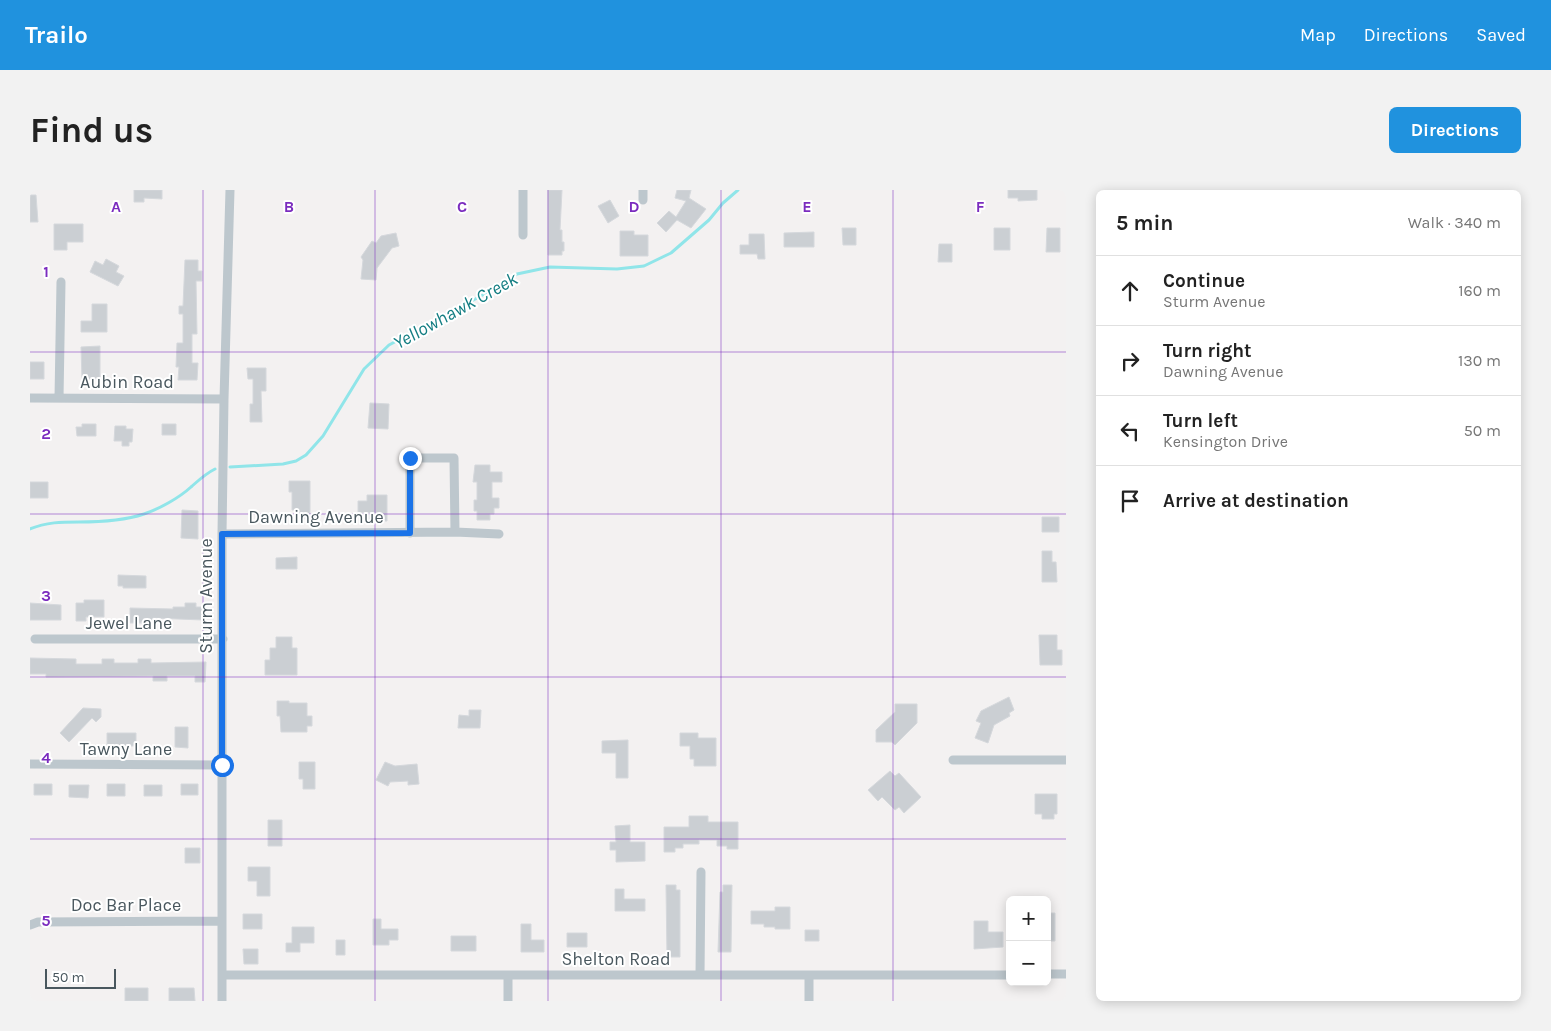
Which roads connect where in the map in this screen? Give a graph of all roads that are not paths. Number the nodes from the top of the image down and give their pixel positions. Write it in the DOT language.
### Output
graph roads {
  1 [pos="230,190"];
  2 [pos="524,190"];
  3 [pos="643,190"];
  4 [pos="643,200"];
  5 [pos="523,235"];
  6 [pos="61,282"];
  7 [pos="30,398"];
  8 [pos="58,398"];
  9 [pos="224,399"];
  10 [pos="455,532"];
  11 [pos="410,533"];
  12 [pos="222,534"];
  13 [pos="499,534"];
  14 [pos="223,639"];
  15 [pos="35,640"];
  16 [pos="953,760"];
  17 [pos="1066,760"];
  18 [pos="30,764"];
  19 [pos="222,765"];
  20 [pos="701,872"];
  21 [pos="222,921"];
  22 [pos="30,925"];
  23 [pos="1006,974"];
  24 [pos="1051,974"];
  25 [pos="1066,974"];
  26 [pos="222,975"];
  27 [pos="508,975"];
  28 [pos="700,975"];
  29 [pos="809,975"];
  30 [pos="222,1001"];
  31 [pos="508,1001"];
  32 [pos="809,1001"];
  1 -- 9 [label="street, Sturm Avenue"];
  2 -- 5 [label="street"];
  3 -- 4 [label="street"];
  6 -- 8 [label="street"];
  7 -- 8 [label="street, Aubin Road"];
  8 -- 9 [label="street, Aubin Road"];
  9 -- 12 [label="street, Sturm Avenue"];
  10 -- 11 [label="street, Dawning Avenue"];
  10 -- 11 [label="street"];
  10 -- 13 [label="street, Dawning Avenue"];
  11 -- 12 [label="street, Dawning Avenue"];
  12 -- 14 [label="street, Sturm Avenue"];
  14 -- 15 [label="street, Jewel Lane"];
  14 -- 19 [label="street, Sturm Avenue"];
  16 -- 17 [label="street"];
  18 -- 19 [label="street, Tawny Lane"];
  19 -- 21 [label="street, Sturm Avenue"];
  20 -- 28 [label="street"];
  21 -- 22 [label="street, Doc Bar Place"];
  21 -- 26 [label="street, Sturm Avenue"];
  23 -- 29 [label="street, Shelton Road"];
  24 -- 25 [label="street"];
  26 -- 27 [label="street, Shelton Road"];
  26 -- 30 [label="street, Sturm Avenue"];
  27 -- 28 [label="street, Shelton Road"];
  27 -- 31 [label="street"];
  28 -- 29 [label="street, Shelton Road"];
  29 -- 32 [label="street"];
}
